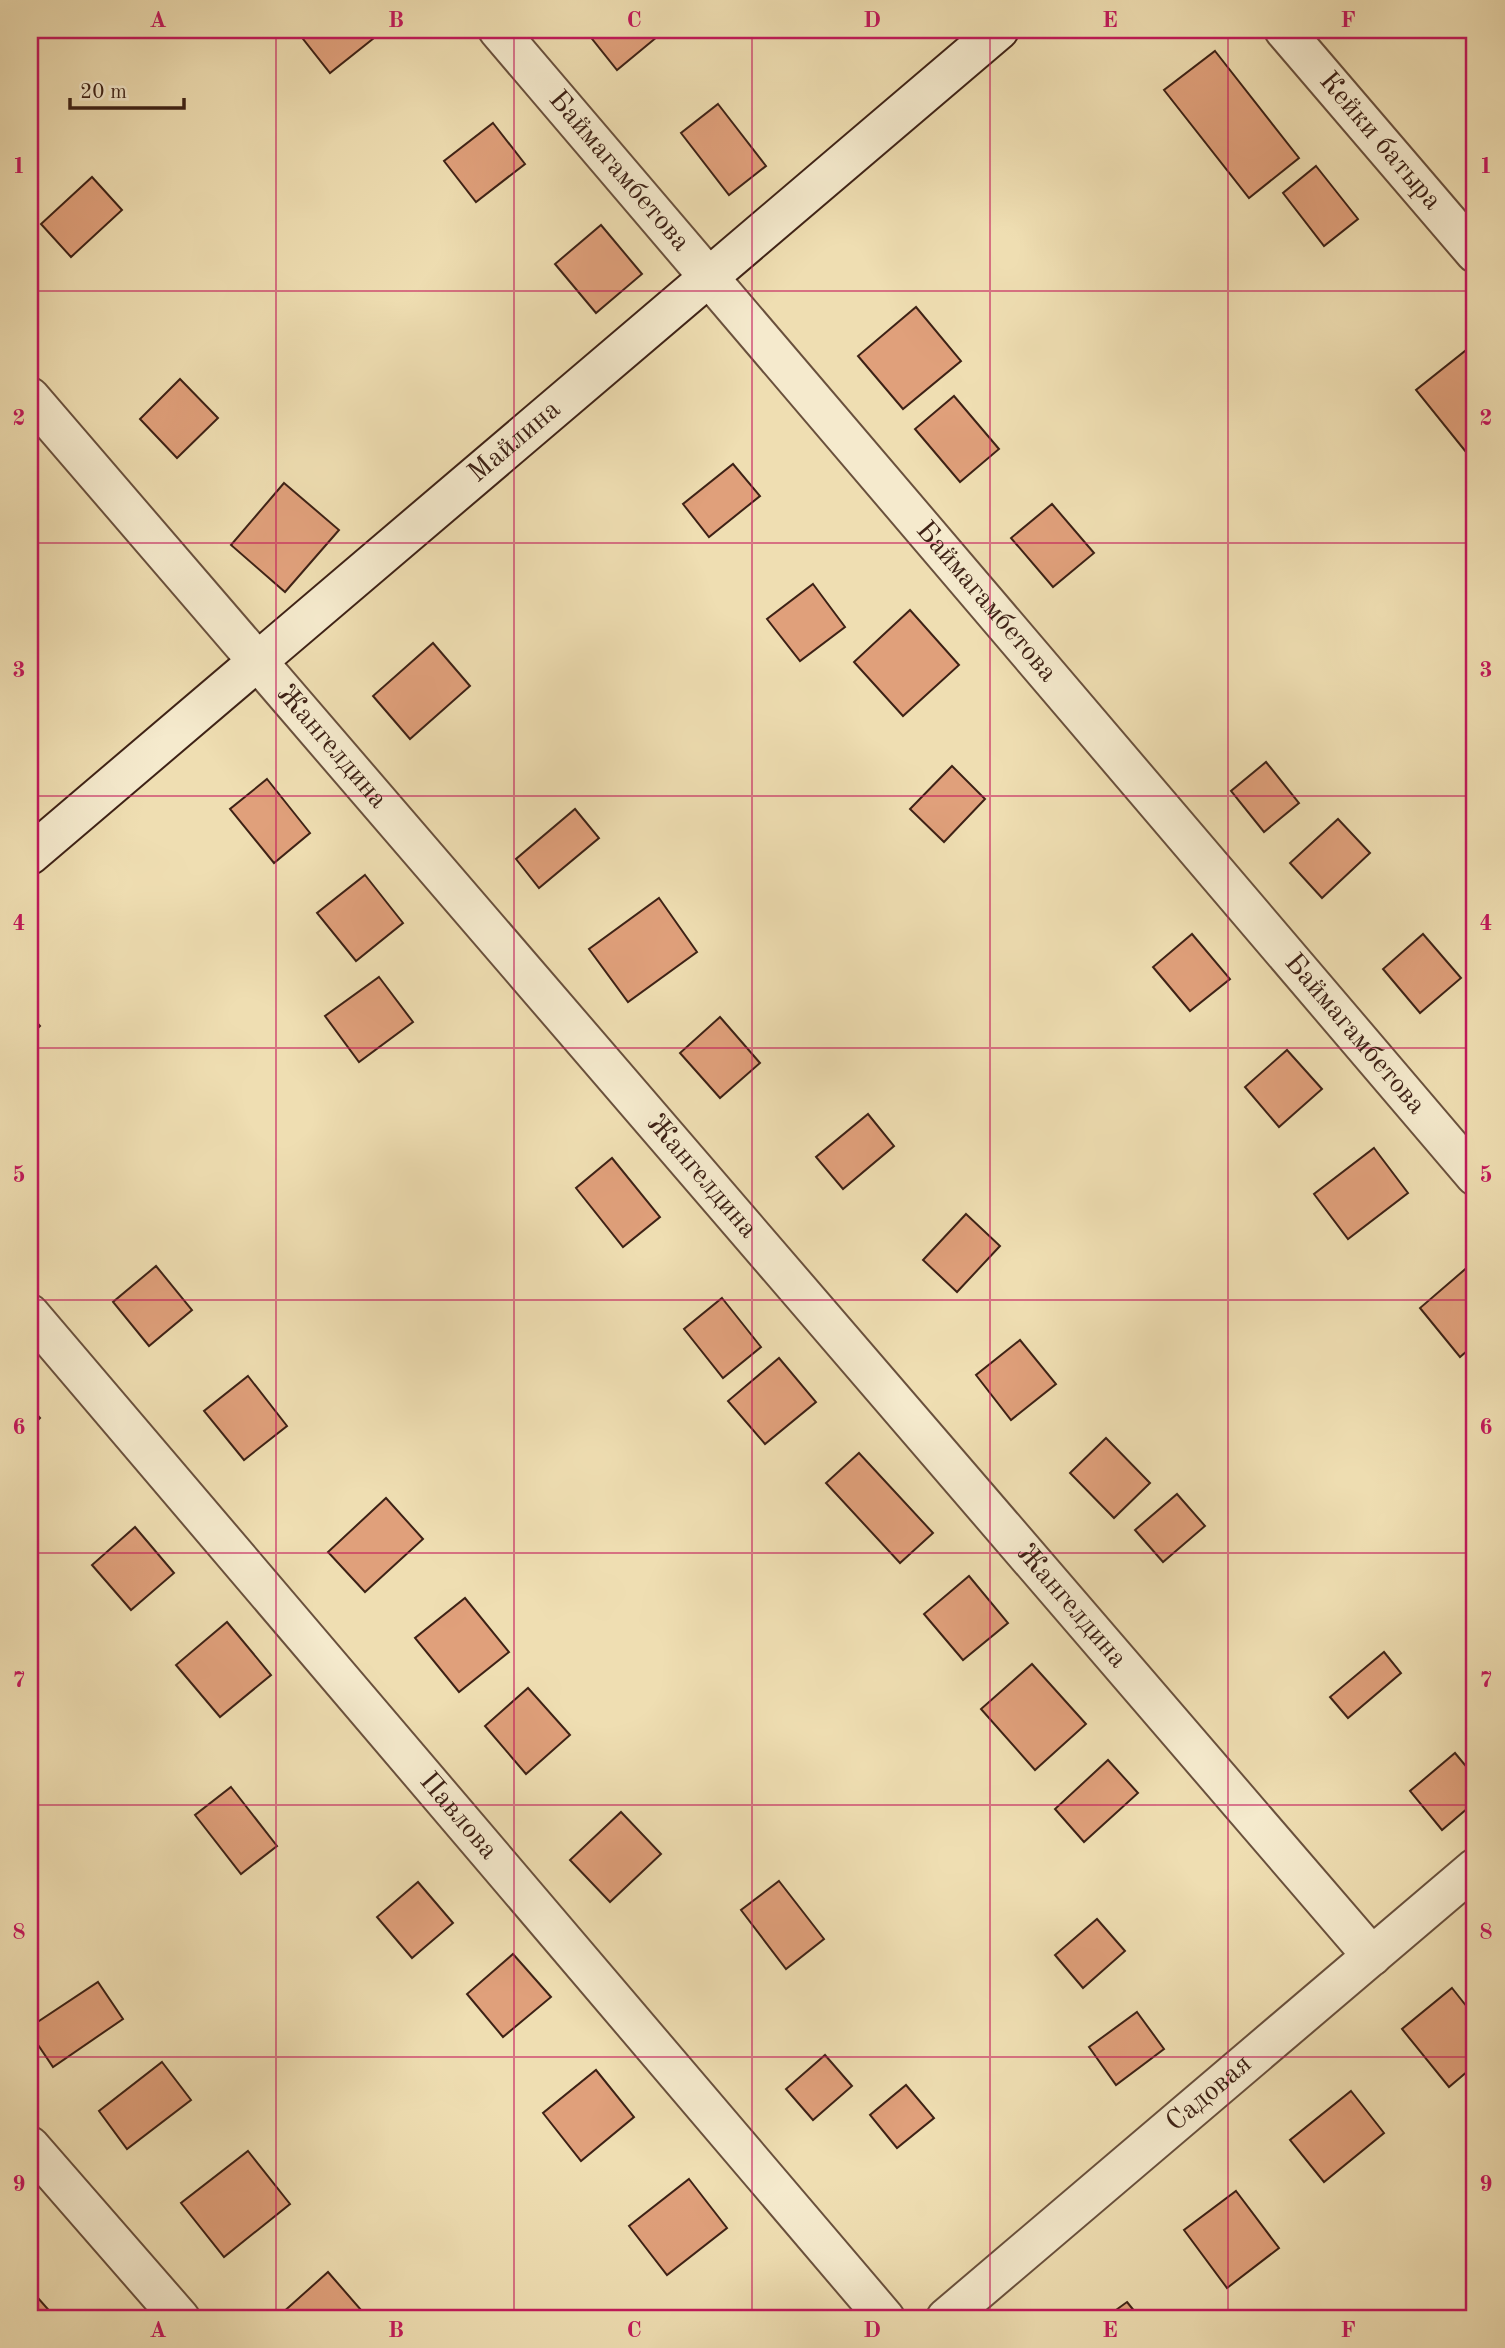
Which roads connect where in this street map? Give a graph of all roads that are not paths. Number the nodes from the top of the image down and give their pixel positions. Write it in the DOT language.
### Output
graph roads {
  1 [pos="498,30"];
  2 [pos="999,30"];
  3 [pos="1284,30"];
  4 [pos="1475,253"];
  5 [pos="709,277"];
  6 [pos="30,397"];
  7 [pos="258,662"];
  8 [pos="30,855"];
  9 [pos="1475,1177"];
  10 [pos="30,1314"];
  11 [pos="1475,1868"];
  12 [pos="1371,1956"];
  13 [pos="30,2146"];
  14 [pos="180,2318"];
  15 [pos="885,2318"];
  16 [pos="946,2318"];
  1 -- 5 [label="street, Баймагамбетова"];
  2 -- 5 [label="street, Майлина"];
  3 -- 4 [label="street, Кейки батыра"];
  5 -- 7 [label="street, Майлина"];
  5 -- 9 [label="street, Баймагамбетова"];
  6 -- 7 [label="street, Жангелдина"];
  7 -- 8 [label="street, Майлина"];
  7 -- 12 [label="street, Жангелдина"];
  10 -- 15 [label="street, Павлова"];
  11 -- 12 [label="street, Садовая"];
  12 -- 16 [label="street, Садовая"];
  13 -- 14 [label="street"];
}
